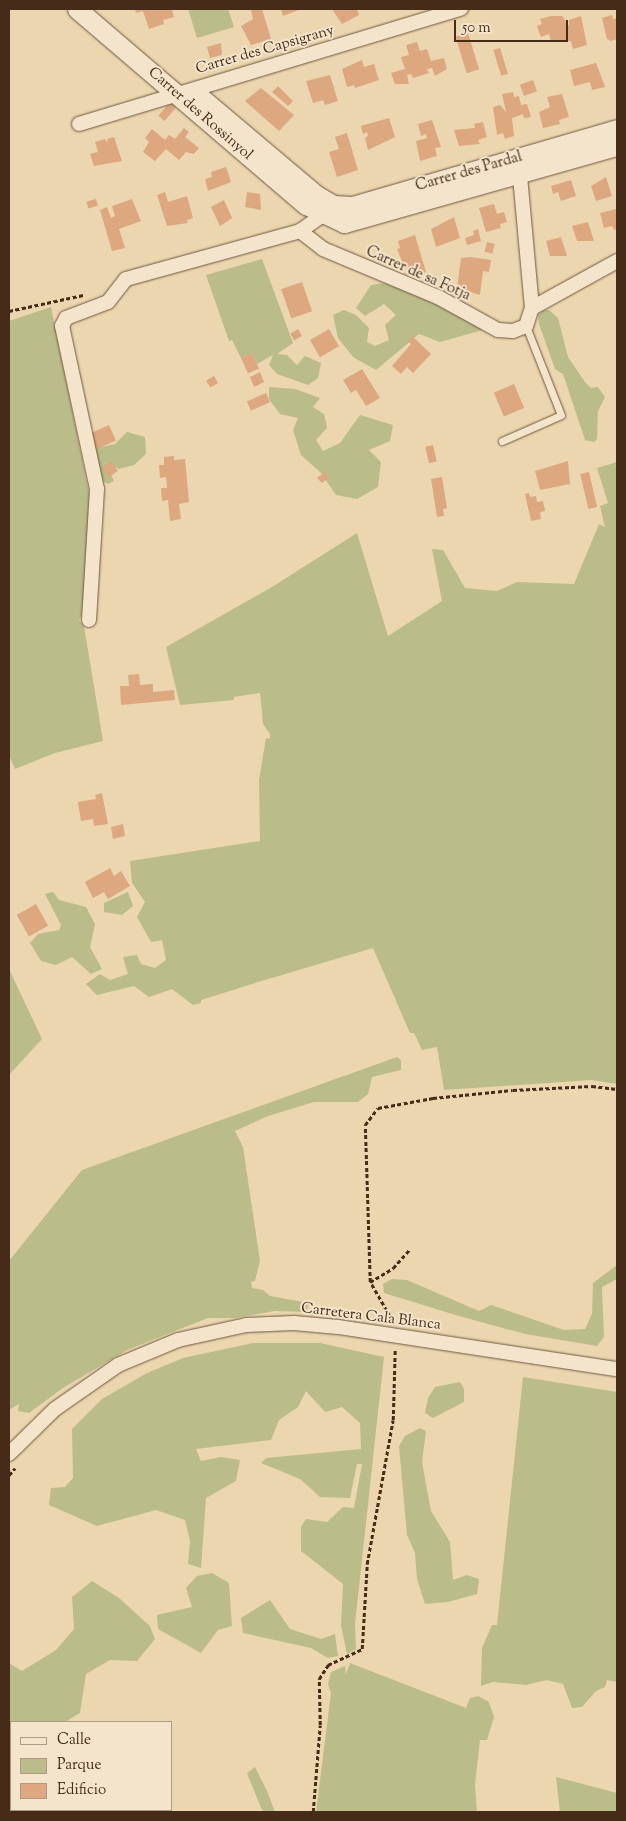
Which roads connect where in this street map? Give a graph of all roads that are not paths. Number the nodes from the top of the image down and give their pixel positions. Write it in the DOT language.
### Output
graph roads {
  1 [pos="77,9"];
  2 [pos="96,9"];
  3 [pos="461,9"];
  4 [pos="183,91"];
  5 [pos="79,124"];
  6 [pos="617,129"];
  7 [pos="617,146"];
  8 [pos="520,165"];
  9 [pos="329,211"];
  10 [pos="300,231"];
  11 [pos="617,260"];
  12 [pos="532,308"];
  13 [pos="526,326"];
  14 [pos="502,441"];
  15 [pos="89,620"];
  16 [pos="617,1370"];
  17 [pos="14,1458"];
  1 -- 4 [label="street, Carrer des Rossinyol"];
  2 -- 4 [label="street, Carrer des Rossinyol"];
  3 -- 4 [label="street, Carrer des Capsigrany"];
  4 -- 5 [label="street, Carrer des Capsigrany"];
  4 -- 9 [label="street, Carrer des Rossinyol"];
  6 -- 8 [label="street, Carrer des Pardal"];
  7 -- 8 [label="street, Carrer des Pardal"];
  8 -- 9 [label="street, Carrer des Pardal"];
  8 -- 12 [label="street"];
  9 -- 10 [label="street"];
  10 -- 13 [label="street, Carrer de sa Fotja"];
  10 -- 15 [label="street"];
  11 -- 12 [label="street"];
  12 -- 13 [label="street"];
  13 -- 14 [label="lane"];
  16 -- 17 [label="street, Carretera Cala Blanca"];
}
